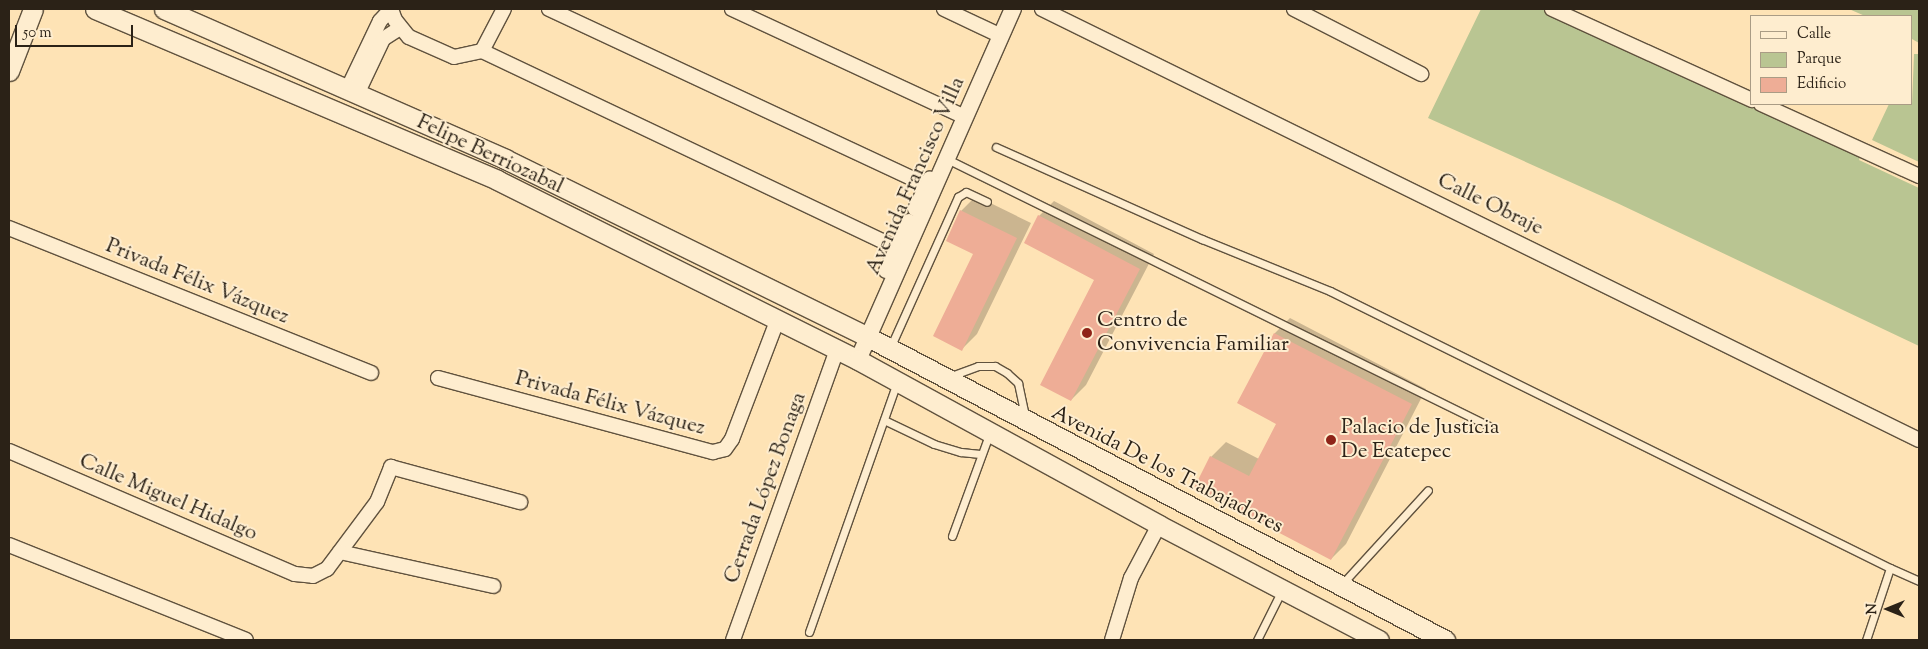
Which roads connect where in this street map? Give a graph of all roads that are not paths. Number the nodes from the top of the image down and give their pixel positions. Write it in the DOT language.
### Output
graph roads {
  1 [pos="33,9"];
  2 [pos="95,9"];
  3 [pos="164,9"];
  4 [pos="391,9"];
  5 [pos="504,9"];
  6 [pos="549,9"];
  7 [pos="732,9"];
  8 [pos="944,9"];
  9 [pos="1013,9"];
  10 [pos="1042,9"];
  11 [pos="1294,9"];
  12 [pos="1552,9"];
  13 [pos="400,28"];
  14 [pos="1001,36"];
  15 [pos="14,41"];
  16 [pos="482,51"];
  17 [pos="9,71"];
  18 [pos="1421,74"];
  19 [pos="353,90"];
  20 [pos="1750,99"];
  21 [pos="1763,105"];
  22 [pos="965,117"];
  23 [pos="996,147"];
  24 [pos="942,160"];
  25 [pos="1919,176"];
  26 [pos="926,186"];
  27 [pos="987,202"];
  28 [pos="9,228"];
  29 [pos="897,248"];
  30 [pos="886,271"];
  31 [pos="777,321"];
  32 [pos="868,337"];
  33 [pos="890,348"];
  34 [pos="837,350"];
  35 [pos="858,360"];
  36 [pos="371,373"];
  37 [pos="438,378"];
  38 [pos="946,378"];
  39 [pos="897,381"];
  40 [pos="884,420"];
  41 [pos="1026,422"];
  42 [pos="1489,426"];
  43 [pos="990,432"];
  44 [pos="1919,440"];
  45 [pos="9,451"];
  46 [pos="980,454"];
  47 [pos="1428,490"];
  48 [pos="520,502"];
  49 [pos="1159,525"];
  50 [pos="952,536"];
  51 [pos="9,544"];
  52 [pos="340,552"];
  53 [pos="1890,568"];
  54 [pos="1919,580"];
  55 [pos="493,586"];
  56 [pos="1340,586"];
  57 [pos="1282,590"];
  58 [pos="809,632"];
  59 [pos="246,640"];
  60 [pos="734,640"];
  61 [pos="1112,640"];
  62 [pos="1257,640"];
  63 [pos="1379,640"];
  64 [pos="1445,640"];
  65 [pos="1866,640"];
  1 -- 15 [label="main road"];
  2 -- 31 [label="main road, Felipe Berriozabal"];
  3 -- 19 [label="main road, Felipe Berriozabal"];
  4 -- 13 [label="street"];
  4 -- 19 [label="street"];
  5 -- 16 [label="street"];
  6 -- 26 [label="street"];
  7 -- 22 [label="street"];
  8 -- 14 [label="street"];
  9 -- 14 [label="street, Avenida Francisco Villa"];
  10 -- 44 [label="street, Calle Obraje"];
  11 -- 18 [label="street"];
  12 -- 20 [label="street"];
  13 -- 16 [label="street"];
  13 -- 19 [label="street"];
  14 -- 22 [label="street, Avenida Francisco Villa"];
  15 -- 17 [label="main road"];
  16 -- 29 [label="street"];
  19 -- 32 [label="main road, Felipe Berriozabal"];
  21 -- 25 [label="street"];
  22 -- 24 [label="street, Avenida Francisco Villa"];
  23 -- 53 [label="lane"];
  24 -- 26 [label="street"];
  24 -- 32 [label="street, Avenida Francisco Villa"];
  24 -- 42 [label="lane"];
  26 -- 29 [label="street"];
  27 -- 33 [label="lane"];
  28 -- 36 [label="street, Privada Félix Vázquez"];
  29 -- 30 [label="street"];
  31 -- 34 [label="main road, Felipe Berriozabal"];
  31 -- 37 [label="street, Privada Félix Vázquez"];
  32 -- 33 [label="main road, Avenida De los Trabajadores"];
  32 -- 35 [label="street, Avenida Francisco Villa"];
  33 -- 38 [label="main road, Avenida De los Trabajadores"];
  34 -- 35 [label="main road, Felipe Berriozabal"];
  34 -- 60 [label="street, Cerrada López Bonaga"];
  35 -- 39 [label="main road"];
  38 -- 41 [label="main road, Avenida De los Trabajadores"];
  38 -- 41 [label="lane"];
  39 -- 40 [label="lane"];
  39 -- 43 [label="main road"];
  40 -- 46 [label="lane"];
  40 -- 58 [label="lane"];
  41 -- 56 [label="main road, Avenida De los Trabajadores"];
  43 -- 46 [label="lane"];
  43 -- 49 [label="main road"];
  45 -- 52 [label="street, Calle Miguel Hidalgo"];
  46 -- 50 [label="lane"];
  47 -- 56 [label="lane"];
  48 -- 52 [label="street"];
  49 -- 57 [label="main road"];
  49 -- 61 [label="street"];
  51 -- 59 [label="street"];
  52 -- 55 [label="street"];
  53 -- 54 [label="lane"];
  53 -- 65 [label="lane"];
  56 -- 64 [label="main road, Avenida De los Trabajadores"];
  57 -- 62 [label="lane"];
  57 -- 63 [label="main road"];
}
